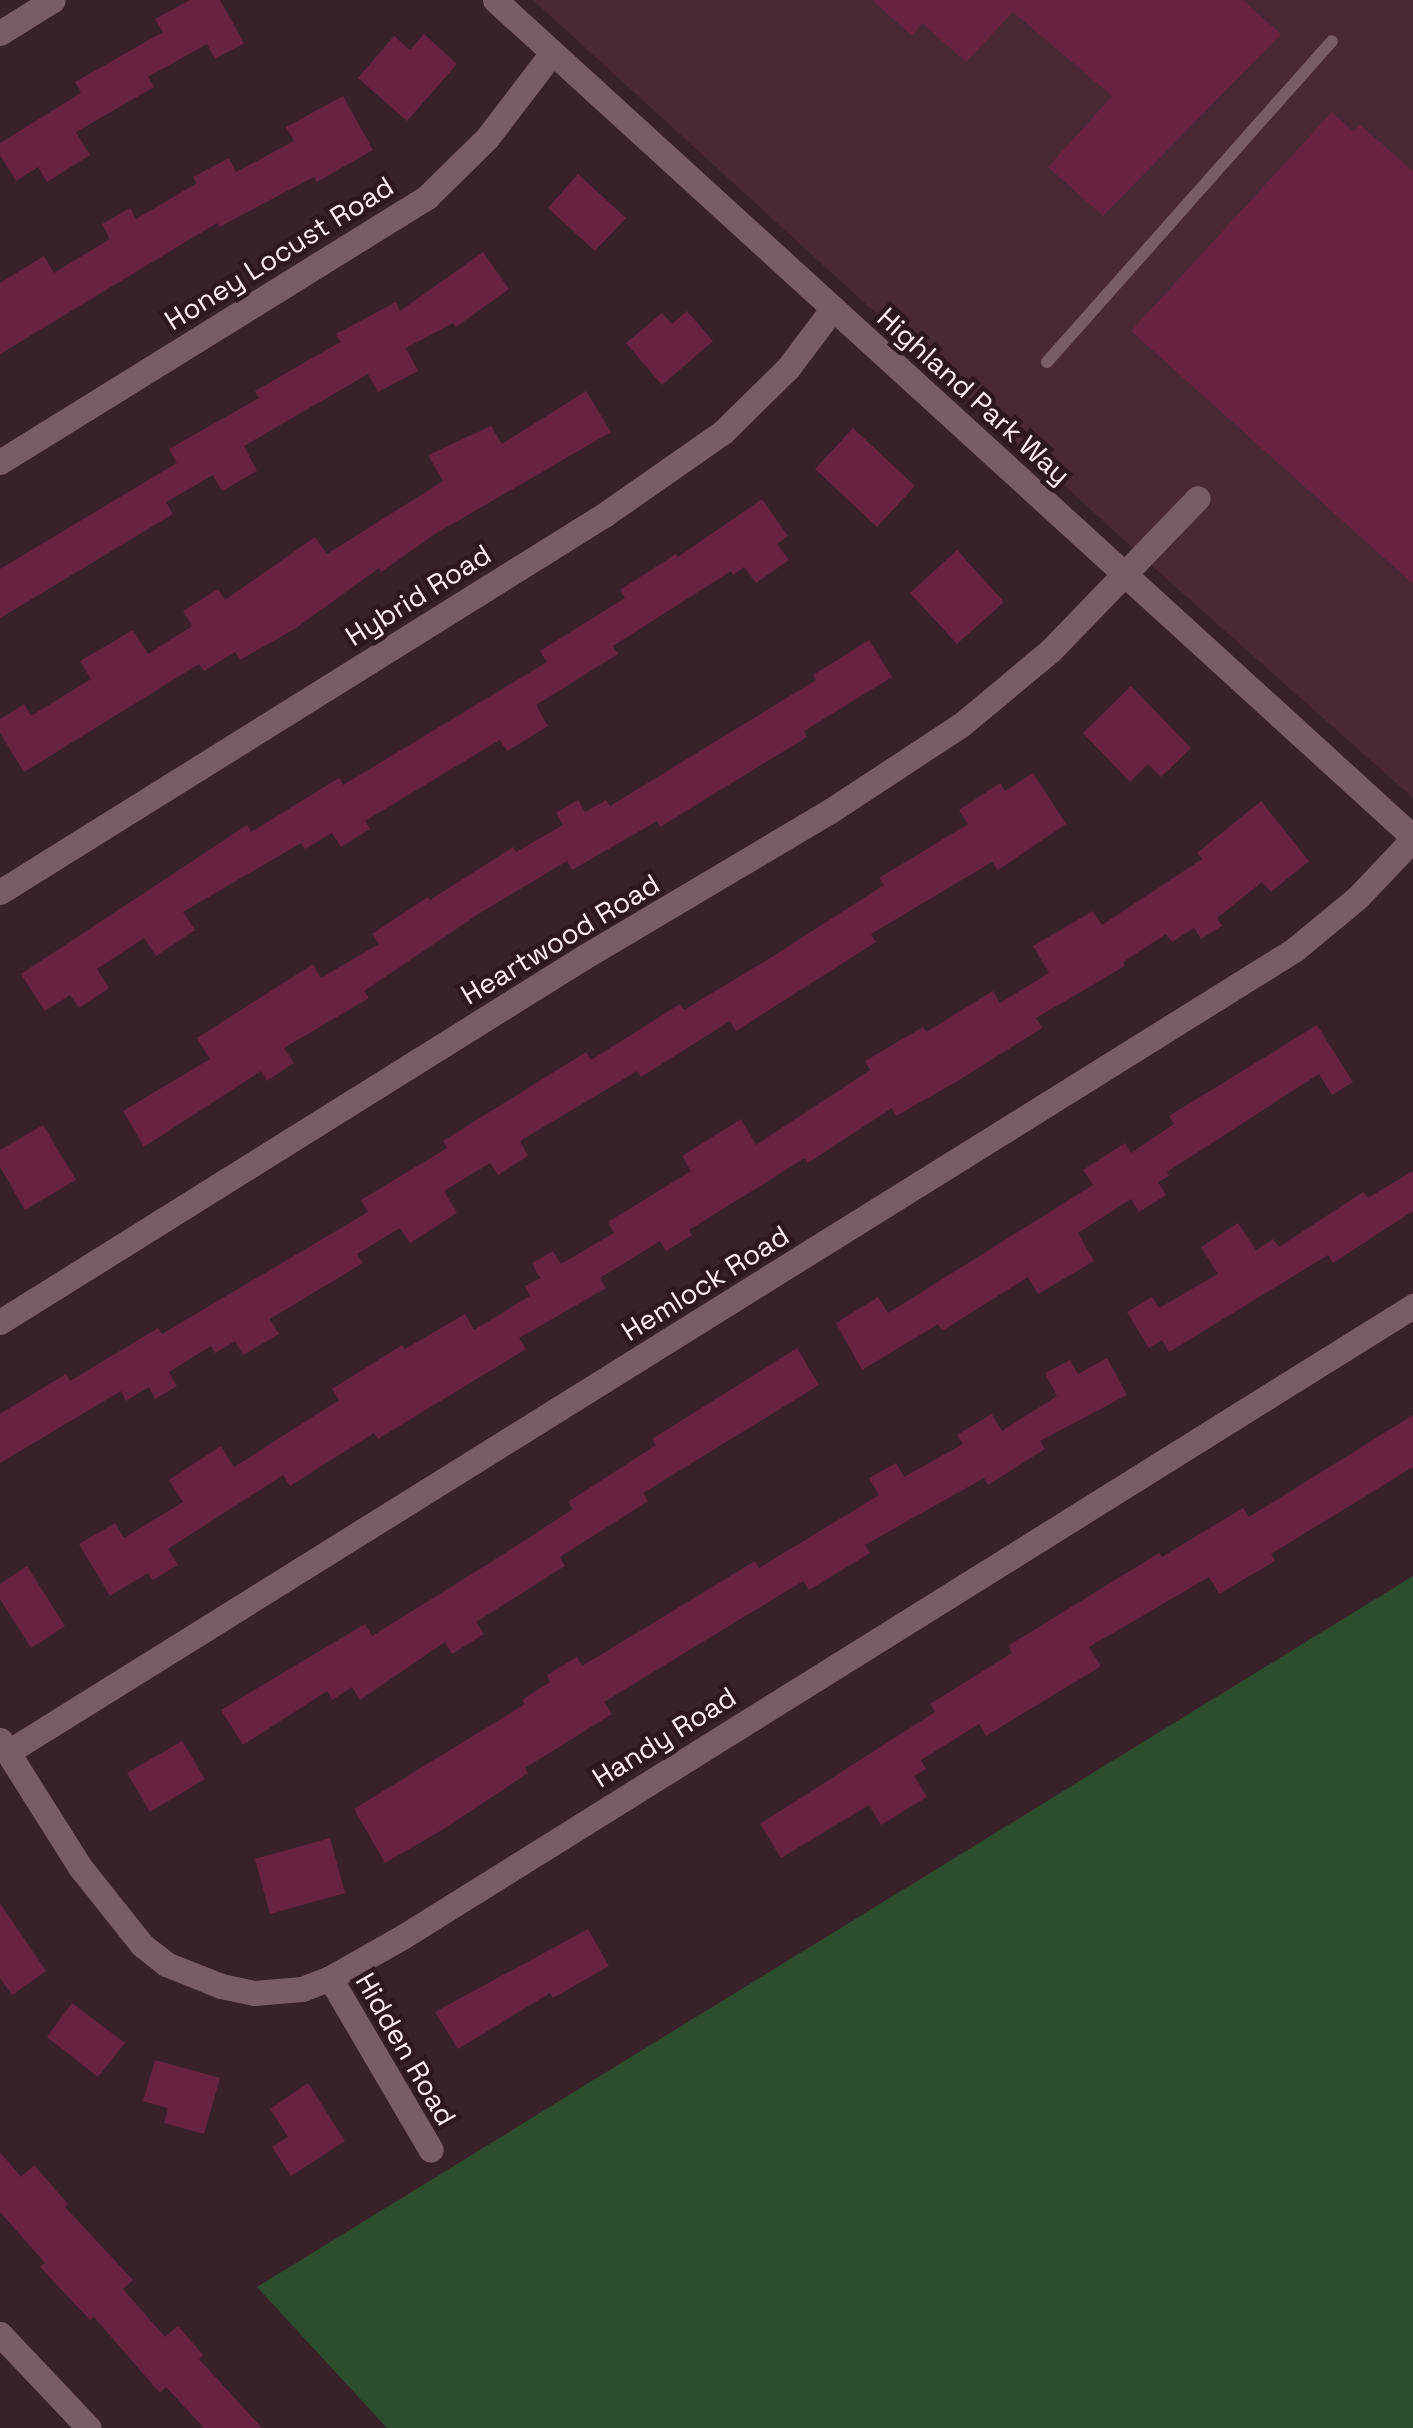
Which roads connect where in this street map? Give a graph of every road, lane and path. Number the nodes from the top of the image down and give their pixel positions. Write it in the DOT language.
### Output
graph roads {
  1 [pos="54,0"];
  2 [pos="494,0"];
  3 [pos="0,33"];
  4 [pos="1332,41"];
  5 [pos="552,54"];
  6 [pos="833,308"];
  7 [pos="1046,362"];
  8 [pos="0,462"];
  9 [pos="1198,498"];
  10 [pos="1124,573"];
  11 [pos="1413,838"];
  12 [pos="0,892"];
  13 [pos="1413,1306"];
  14 [pos="1,1319"];
  15 [pos="4,1746"];
  16 [pos="330,1978"];
  17 [pos="430,2150"];
  18 [pos="0,2334"];
  19 [pos="89,2428"];
  1 -- 3 [label="street"];
  2 -- 5 [label="street, Highland Park Way"];
  4 -- 7 [label="lane"];
  5 -- 6 [label="street, Highland Park Way"];
  5 -- 8 [label="street, Honey Locust Road"];
  6 -- 10 [label="street, Highland Park Way"];
  6 -- 12 [label="street, Hybrid Road"];
  9 -- 10 [label="street, Heartwood Road"];
  10 -- 11 [label="street, Highland Park Way"];
  10 -- 14 [label="street, Heartwood Road"];
  11 -- 15 [label="street, Hemlock Road"];
  13 -- 16 [label="street, Handy Road"];
  15 -- 16 [label="street, Handy Road"];
  16 -- 17 [label="street, Hidden Road"];
  18 -- 19 [label="street"];
}
